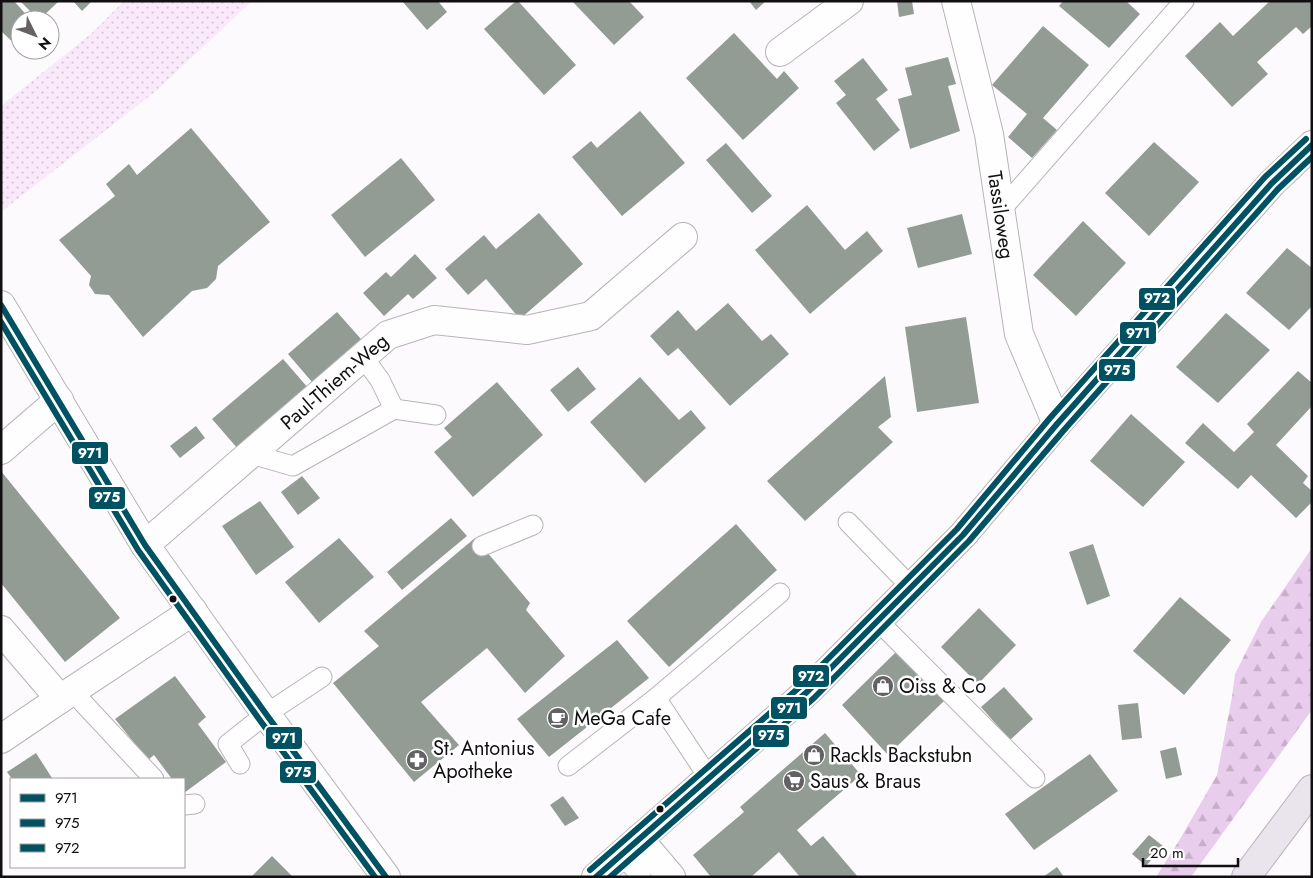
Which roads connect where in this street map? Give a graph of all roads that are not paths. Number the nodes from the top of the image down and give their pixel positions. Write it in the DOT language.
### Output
graph roads {
  1 [pos="849,1"];
  2 [pos="956,1"];
  3 [pos="1184,1"];
  4 [pos="780,52"];
  5 [pos="1312,145"];
  6 [pos="1000,211"];
  7 [pos="683,237"];
  8 [pos="1,305"];
  9 [pos="363,357"];
  10 [pos="58,400"];
  11 [pos="394,409"];
  12 [pos="436,415"];
  13 [pos="1057,424"];
  14 [pos="1,450"];
  15 [pos="251,454"];
  16 [pos="848,522"];
  17 [pos="533,525"];
  18 [pos="146,545"];
  19 [pos="482,546"];
  20 [pos="911,587"];
  21 [pos="780,593"];
  22 [pos="193,611"];
  23 [pos="878,621"];
  24 [pos="1,630"];
  25 [pos="322,677"];
  26 [pos="66,695"];
  27 [pos="656,698"];
  28 [pos="266,714"];
  29 [pos="1,740"];
  30 [pos="240,764"];
  31 [pos="568,766"];
  32 [pos="153,778"];
  33 [pos="709,778"];
  34 [pos="1035,778"];
  35 [pos="1312,789"];
  36 [pos="631,847"];
  37 [pos="386,877"];
  38 [pos="596,877"];
  39 [pos="641,877"];
  40 [pos="671,877"];
  41 [pos="1246,877"];
  1 -- 4 [label="main road"];
  2 -- 6 [label="main road, Tassiloweg"];
  3 -- 6 [label="lane"];
  5 -- 13 [label="main road"];
  6 -- 13 [label="main road, Tassiloweg"];
  7 -- 9 [label="main road, Paul-Thiem-Weg"];
  8 -- 10 [label="main road"];
  9 -- 11 [label="lane"];
  9 -- 15 [label="main road, Paul-Thiem-Weg"];
  10 -- 14 [label="main road"];
  10 -- 18 [label="main road"];
  11 -- 12 [label="lane"];
  11 -- 15 [label="lane"];
  13 -- 20 [label="main road"];
  15 -- 18 [label="main road, Paul-Thiem-Weg"];
  16 -- 20 [label="lane"];
  17 -- 19 [label="lane"];
  18 -- 22 [label="main road"];
  20 -- 23 [label="main road"];
  21 -- 27 [label="lane"];
  22 -- 26 [label="main road"];
  22 -- 28 [label="main road"];
  23 -- 33 [label="main road"];
  23 -- 34 [label="lane"];
  24 -- 26 [label="main road"];
  25 -- 28 [label="lane"];
  26 -- 29 [label="main road"];
  26 -- 32 [label="lane"];
  27 -- 31 [label="lane"];
  27 -- 33 [label="lane"];
  28 -- 30 [label="lane"];
  28 -- 37 [label="main road"];
  33 -- 36 [label="main road"];
  35 -- 41 [label="highway"];
  36 -- 38 [label="main road"];
  36 -- 39 [label="lane"];
  36 -- 40 [label="main road"];
}
